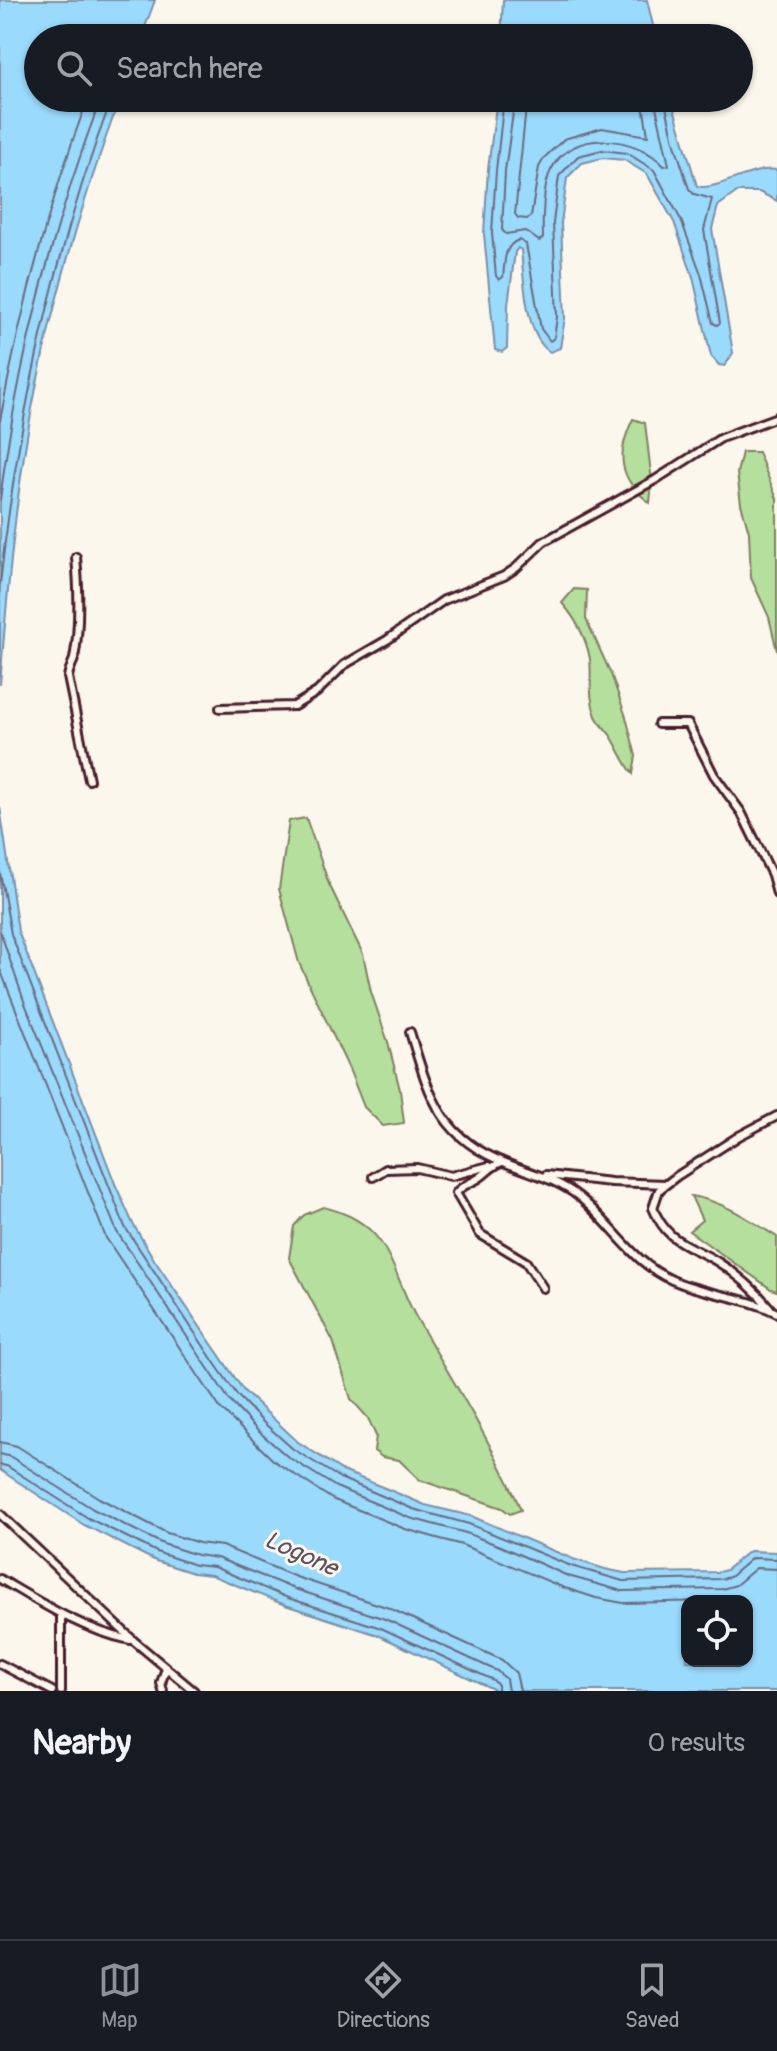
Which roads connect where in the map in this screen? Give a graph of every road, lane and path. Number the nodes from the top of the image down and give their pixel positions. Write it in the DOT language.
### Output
graph roads {
  1 [pos="777,417"];
  2 [pos="76,557"];
  3 [pos="220,708"];
  4 [pos="658,724"];
  5 [pos="89,780"];
  6 [pos="777,894"];
  7 [pos="410,1032"];
  8 [pos="777,1116"];
  9 [pos="502,1162"];
  10 [pos="491,1166"];
  11 [pos="538,1175"];
  12 [pos="373,1177"];
  13 [pos="667,1184"];
  14 [pos="543,1288"];
  15 [pos="774,1311"];
  16 [pos="0,1514"];
  17 [pos="0,1579"];
  18 [pos="61,1614"];
  19 [pos="134,1641"];
  20 [pos="0,1664"];
  21 [pos="166,1668"];
  22 [pos="52,1691"];
  23 [pos="61,1691"];
  24 [pos="163,1691"];
  25 [pos="194,1691"];
  1 -- 3 [label="street"];
  2 -- 5 [label="street"];
  4 -- 6 [label="street"];
  7 -- 9 [label="street"];
  8 -- 13 [label="street"];
  9 -- 10 [label="street"];
  9 -- 11 [label="street"];
  10 -- 12 [label="street"];
  10 -- 14 [label="street"];
  11 -- 13 [label="street"];
  11 -- 15 [label="street"];
  13 -- 15 [label="street"];
  16 -- 19 [label="street"];
  17 -- 18 [label="street"];
  18 -- 19 [label="street"];
  18 -- 23 [label="street"];
  19 -- 21 [label="street"];
  20 -- 22 [label="street"];
  21 -- 24 [label="street"];
  21 -- 25 [label="street"];
}
